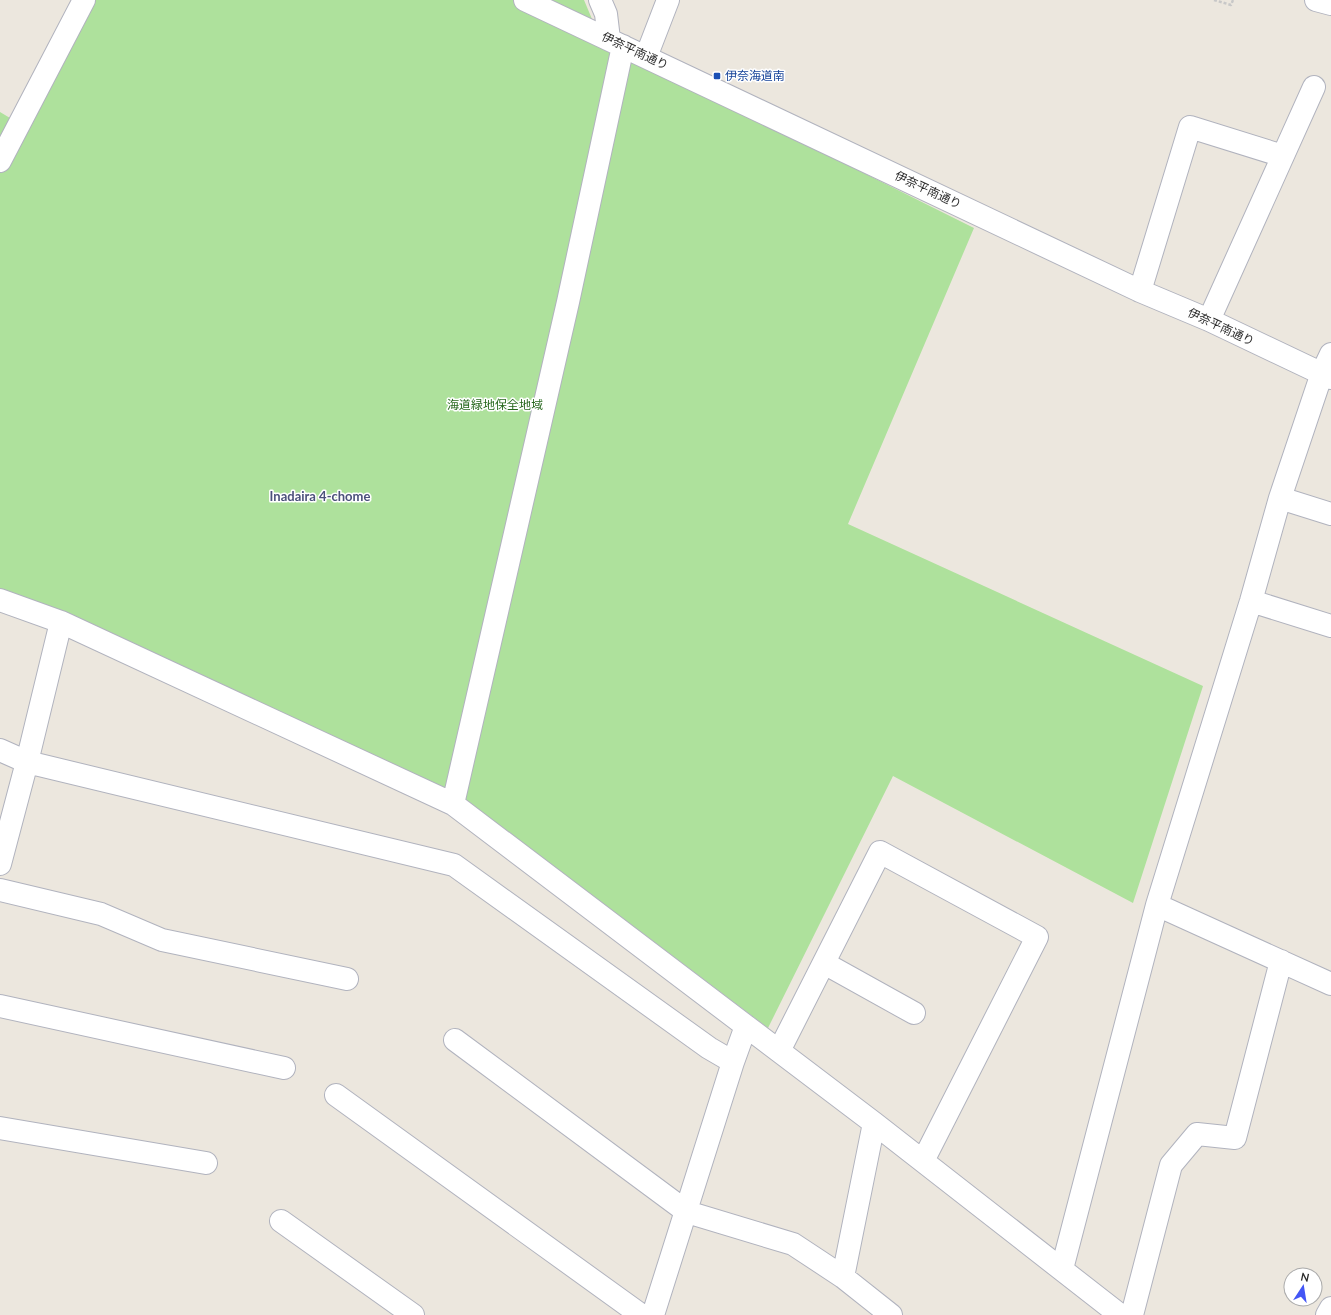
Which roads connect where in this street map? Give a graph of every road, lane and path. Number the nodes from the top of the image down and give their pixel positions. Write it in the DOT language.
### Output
graph roads {
  1 [pos="84,0"];
  2 [pos="525,0"];
  3 [pos="600,0"];
  4 [pos="668,0"];
  5 [pos="1214,0"];
  6 [pos="1233,0"];
  7 [pos="1316,0"];
  8 [pos="1331,4"];
  9 [pos="616,42"];
  10 [pos="646,57"];
  11 [pos="1314,86"];
  12 [pos="1283,156"];
  13 [pos="0,161"];
  14 [pos="1140,291"];
  15 [pos="1209,320"];
  16 [pos="1331,354"];
  17 [pos="1326,376"];
  18 [pos="1280,498"];
  19 [pos="1331,514"];
  20 [pos="0,600"];
  21 [pos="1251,602"];
  22 [pos="61,622"];
  23 [pos="1331,626"];
  24 [pos="0,750"];
  25 [pos="27,762"];
  26 [pos="453,804"];
  27 [pos="0,864"];
  28 [pos="0,890"];
  29 [pos="1157,905"];
  30 [pos="1281,961"];
  31 [pos="824,963"];
  32 [pos="347,979"];
  33 [pos="1331,984"];
  34 [pos="0,1006"];
  35 [pos="914,1013"];
  36 [pos="746,1026"];
  37 [pos="455,1040"];
  38 [pos="779,1051"];
  39 [pos="733,1062"];
  40 [pos="284,1068"];
  41 [pos="336,1095"];
  42 [pos="874,1123"];
  43 [pos="0,1128"];
  44 [pos="923,1161"];
  45 [pos="206,1163"];
  46 [pos="687,1212"];
  47 [pos="280,1221"];
  48 [pos="1062,1269"];
  49 [pos="843,1277"];
  50 [pos="1331,1308"];
  51 [pos="413,1315"];
  52 [pos="641,1315"];
  53 [pos="653,1315"];
  54 [pos="890,1315"];
  55 [pos="1120,1315"];
  56 [pos="1132,1315"];
  57 [pos="1327,1315"];
  1 -- 13 [label="street"];
  2 -- 9 [label="street, 伊奈平南通り"];
  3 -- 9 [label="street"];
  4 -- 10 [label="street"];
  5 -- 6 [label="path"];
  7 -- 8 [label="street"];
  9 -- 10 [label="street, 伊奈平南通り"];
  9 -- 26 [label="street"];
  10 -- 14 [label="street, 伊奈平南通り"];
  11 -- 12 [label="street"];
  12 -- 14 [label="street"];
  12 -- 15 [label="street"];
  14 -- 15 [label="street, 伊奈平南通り"];
  15 -- 17 [label="street, 伊奈平南通り"];
  16 -- 17 [label="street"];
  17 -- 18 [label="street"];
  18 -- 19 [label="street"];
  18 -- 21 [label="street"];
  20 -- 22 [label="street"];
  21 -- 23 [label="street"];
  21 -- 29 [label="street"];
  22 -- 25 [label="street"];
  22 -- 26 [label="street"];
  24 -- 25 [label="street"];
  25 -- 27 [label="street"];
  25 -- 39 [label="street"];
  26 -- 36 [label="street"];
  28 -- 32 [label="street"];
  29 -- 30 [label="street"];
  29 -- 48 [label="street"];
  30 -- 33 [label="street"];
  30 -- 56 [label="street"];
  31 -- 35 [label="street"];
  31 -- 38 [label="street"];
  31 -- 44 [label="street"];
  34 -- 40 [label="street"];
  36 -- 38 [label="street"];
  36 -- 39 [label="street"];
  37 -- 46 [label="street"];
  38 -- 42 [label="street"];
  39 -- 46 [label="street"];
  41 -- 52 [label="street"];
  42 -- 44 [label="street"];
  42 -- 49 [label="street"];
  43 -- 45 [label="street"];
  44 -- 48 [label="street"];
  46 -- 49 [label="street"];
  46 -- 53 [label="street"];
  47 -- 51 [label="street"];
  48 -- 55 [label="street"];
  49 -- 54 [label="street"];
  50 -- 57 [label="street"];
}
